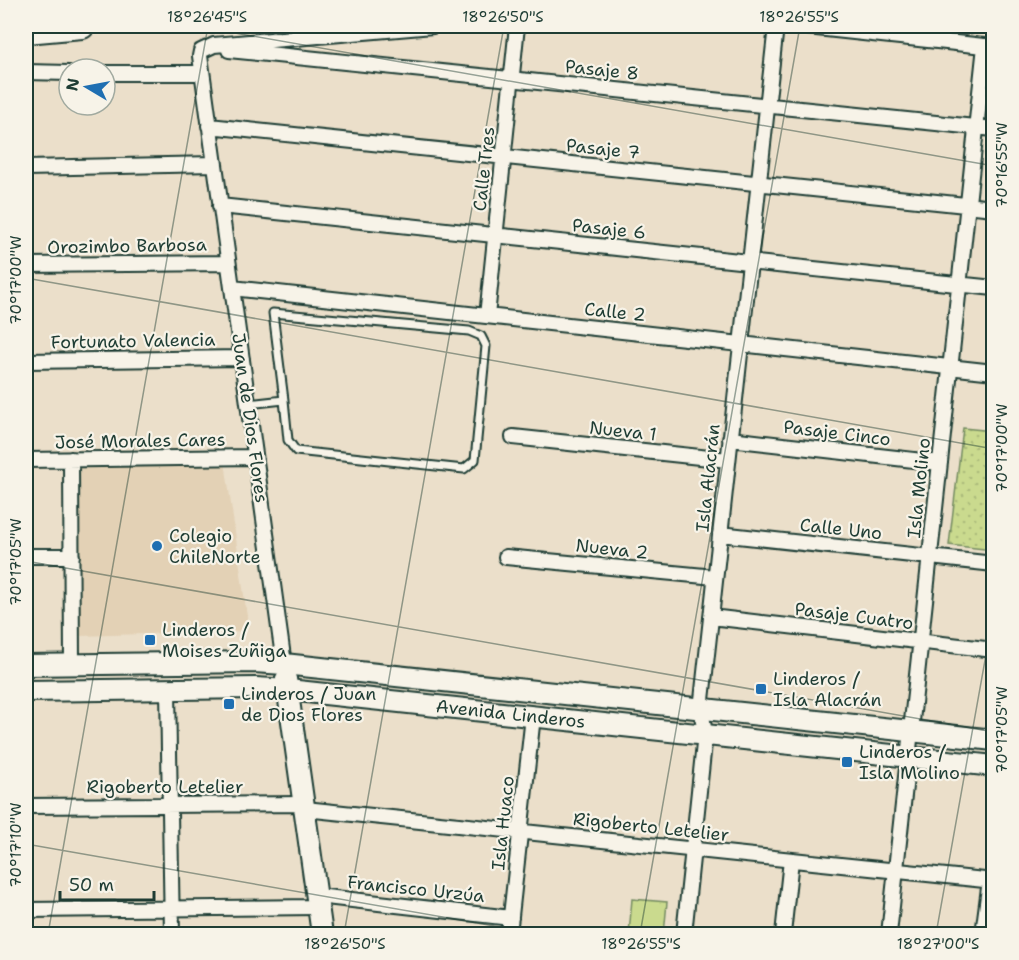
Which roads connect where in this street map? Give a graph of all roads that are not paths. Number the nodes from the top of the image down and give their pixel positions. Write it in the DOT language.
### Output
graph roads {
  1 [pos="82,26"];
  2 [pos="433,26"];
  3 [pos="517,26"];
  4 [pos="776,26"];
  5 [pos="798,26"];
  6 [pos="26,31"];
  7 [pos="989,46"];
  8 [pos="206,48"];
  9 [pos="26,72"];
  10 [pos="57,73"];
  11 [pos="117,73"];
  12 [pos="202,73"];
  13 [pos="512,79"];
  14 [pos="767,106"];
  15 [pos="209,126"];
  16 [pos="976,127"];
  17 [pos="993,129"];
  18 [pos="504,157"];
  19 [pos="214,164"];
  20 [pos="26,168"];
  21 [pos="758,183"];
  22 [pos="968,205"];
  23 [pos="220,206"];
  24 [pos="993,208"];
  25 [pos="495,235"];
  26 [pos="228,262"];
  27 [pos="750,262"];
  28 [pos="26,265"];
  29 [pos="959,284"];
  30 [pos="232,288"];
  31 [pos="993,288"];
  32 [pos="487,316"];
  33 [pos="741,344"];
  34 [pos="242,358"];
  35 [pos="26,360"];
  36 [pos="950,368"];
  37 [pos="993,372"];
  38 [pos="284,400"];
  39 [pos="248,404"];
  40 [pos="513,437"];
  41 [pos="730,439"];
  42 [pos="255,458"];
  43 [pos="71,459"];
  44 [pos="26,460"];
  45 [pos="728,460"];
  46 [pos="940,463"];
  47 [pos="720,534"];
  48 [pos="26,556"];
  49 [pos="72,556"];
  50 [pos="506,557"];
  51 [pos="930,557"];
  52 [pos="993,564"];
  53 [pos="715,578"];
  54 [pos="711,617"];
  55 [pos="921,641"];
  56 [pos="993,650"];
  57 [pos="72,664"];
  58 [pos="284,664"];
  59 [pos="26,665"];
  60 [pos="168,689"];
  61 [pos="288,690"];
  62 [pos="26,691"];
  63 [pos="701,708"];
  64 [pos="533,716"];
  65 [pos="911,731"];
  66 [pos="705,734"];
  67 [pos="993,740"];
  68 [pos="909,757"];
  69 [pos="993,766"];
  70 [pos="170,805"];
  71 [pos="26,806"];
  72 [pos="304,806"];
  73 [pos="520,831"];
  74 [pos="693,849"];
  75 [pos="791,860"];
  76 [pos="896,871"];
  77 [pos="992,881"];
  78 [pos="318,902"];
  79 [pos="172,909"];
  80 [pos="26,910"];
  81 [pos="511,918"];
  82 [pos="172,934"];
  83 [pos="322,934"];
  84 [pos="509,934"];
  85 [pos="684,934"];
  86 [pos="783,934"];
  87 [pos="890,934"];
  88 [pos="983,934"];
  1 -- 6 [label="highway"];
  2 -- 8 [label="street"];
  3 -- 13 [label="street, Calle Tres"];
  4 -- 14 [label="street, Isla Alacrán"];
  5 -- 7 [label="street"];
  7 -- 16 [label="street, Isla Molino"];
  8 -- 12 [label="street, Juan de Dios Flores"];
  8 -- 13 [label="street, Pasaje 8"];
  9 -- 10 [label="street"];
  11 -- 12 [label="street"];
  12 -- 15 [label="street, Juan de Dios Flores"];
  13 -- 14 [label="street, Pasaje 8"];
  13 -- 18 [label="street, Calle Tres"];
  14 -- 16 [label="street, Pasaje 8"];
  14 -- 21 [label="street, Isla Alacrán"];
  15 -- 18 [label="street, Pasaje 7"];
  15 -- 19 [label="street, Juan de Dios Flores"];
  16 -- 17 [label="street, Pasaje 8"];
  16 -- 22 [label="street, Isla Molino"];
  18 -- 21 [label="street, Pasaje 7"];
  18 -- 25 [label="street, Calle Tres"];
  19 -- 20 [label="street"];
  19 -- 23 [label="street, Juan de Dios Flores"];
  21 -- 22 [label="street, Pasaje 7"];
  21 -- 27 [label="street, Isla Alacrán"];
  22 -- 24 [label="street, Pasaje 7"];
  22 -- 29 [label="street, Isla Molino"];
  23 -- 25 [label="street, Pasaje 6"];
  23 -- 26 [label="street, Juan de Dios Flores"];
  25 -- 27 [label="street, Pasaje 6"];
  25 -- 32 [label="street, Calle Tres"];
  26 -- 28 [label="street, Orozimbo Barbosa"];
  26 -- 30 [label="street, Juan de Dios Flores"];
  27 -- 29 [label="street, Pasaje 6"];
  27 -- 33 [label="street, Isla Alacrán"];
  29 -- 31 [label="street, Pasaje 6"];
  29 -- 36 [label="street, Isla Molino"];
  30 -- 32 [label="street, Calle 2"];
  30 -- 34 [label="street, Juan de Dios Flores"];
  32 -- 33 [label="street, Calle 2"];
  33 -- 36 [label="street, Calle 2"];
  33 -- 41 [label="street, Isla Alacrán"];
  34 -- 35 [label="street, Fortunato Valencia"];
  34 -- 39 [label="street, Juan de Dios Flores"];
  36 -- 37 [label="street, Calle 2"];
  36 -- 46 [label="street, Isla Molino"];
  38 -- 38 [label="lane"];
  38 -- 39 [label="lane"];
  39 -- 42 [label="street, Juan de Dios Flores"];
  40 -- 45 [label="street, Nueva 1"];
  41 -- 45 [label="street, Isla Alacrán"];
  41 -- 46 [label="street, Pasaje Cinco"];
  42 -- 43 [label="street, José Morales Cares"];
  42 -- 58 [label="street, Juan de Dios Flores"];
  43 -- 44 [label="street, José Morales Cares"];
  43 -- 49 [label="street"];
  45 -- 47 [label="street, Isla Alacrán"];
  46 -- 51 [label="street, Isla Molino"];
  47 -- 51 [label="street, Calle Uno"];
  47 -- 53 [label="street, Isla Alacrán"];
  48 -- 49 [label="street"];
  49 -- 57 [label="street"];
  50 -- 53 [label="street, Nueva 2"];
  51 -- 52 [label="street, Calle Uno"];
  51 -- 55 [label="street, Isla Molino"];
  53 -- 54 [label="street, Isla Alacrán"];
  54 -- 55 [label="street, Pasaje Cuatro"];
  54 -- 63 [label="street, Isla Alacrán"];
  55 -- 56 [label="street, Pasaje Cuatro"];
  55 -- 65 [label="street, Isla Molino"];
  57 -- 58 [label="street, Avenida Linderos"];
  57 -- 59 [label="street, Avenida Linderos"];
  58 -- 61 [label="street, Juan de Dios Flores"];
  58 -- 63 [label="street, Avenida Linderos"];
  60 -- 61 [label="street, Avenida Linderos"];
  60 -- 62 [label="street, Avenida Linderos"];
  60 -- 70 [label="street"];
  61 -- 64 [label="street, Avenida Linderos"];
  61 -- 72 [label="street, Juan de Dios Flores"];
  63 -- 65 [label="street, Avenida Linderos"];
  63 -- 66 [label="street, Isla Alacrán"];
  64 -- 66 [label="street, Avenida Linderos"];
  64 -- 73 [label="street, Isla Huaco"];
  65 -- 67 [label="street, Avenida Linderos"];
  65 -- 68 [label="street, Isla Molino"];
  66 -- 68 [label="street, Avenida Linderos"];
  66 -- 74 [label="street, Isla Alacrán"];
  68 -- 69 [label="street, Avenida Linderos"];
  68 -- 76 [label="street, Isla Molino"];
  70 -- 71 [label="street, Rigoberto Letelier"];
  70 -- 72 [label="street, Rigoberto Letelier"];
  70 -- 79 [label="street"];
  72 -- 73 [label="street, Rigoberto Letelier"];
  72 -- 78 [label="street, Juan de Dios Flores"];
  73 -- 74 [label="street, Rigoberto Letelier"];
  73 -- 81 [label="street, Isla Huaco"];
  74 -- 75 [label="street, Rigoberto Letelier"];
  74 -- 85 [label="street, Isla Alacrán"];
  75 -- 76 [label="street, Rigoberto Letelier"];
  75 -- 86 [label="street"];
  76 -- 77 [label="street, Rigoberto Letelier"];
  76 -- 87 [label="street, Isla Molino"];
  77 -- 88 [label="street"];
  78 -- 79 [label="street, Francisco Urzúa"];
  78 -- 81 [label="street, Francisco Urzúa"];
  78 -- 83 [label="street, Juan de Dios Flores"];
  79 -- 80 [label="street, Francisco Urzúa"];
  79 -- 82 [label="street"];
  81 -- 84 [label="street, Isla Huaco"];
}
